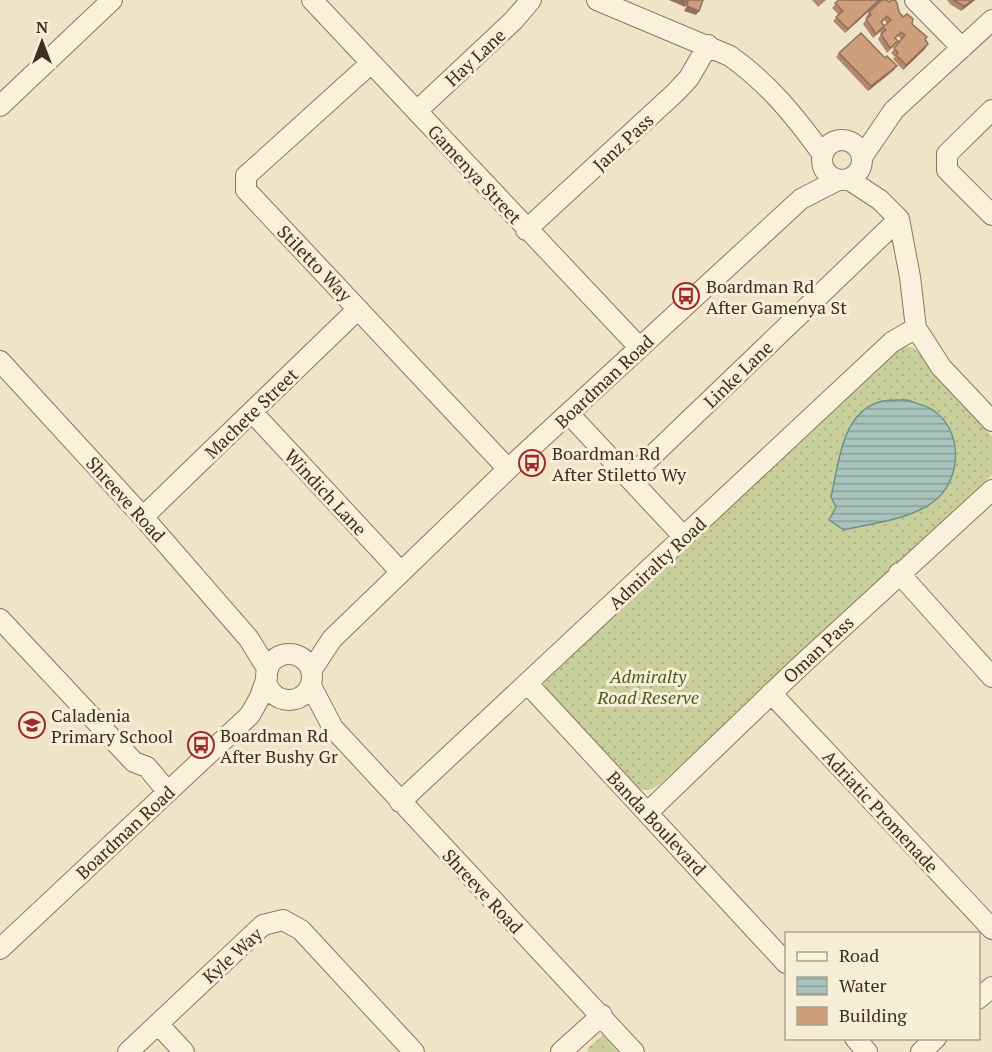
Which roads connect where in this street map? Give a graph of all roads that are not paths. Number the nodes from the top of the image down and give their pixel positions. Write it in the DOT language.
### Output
graph roads {
  1 [pos="112,0"];
  2 [pos="531,0"];
  3 [pos="597,0"];
  4 [pos="915,0"];
  5 [pos="317,2"];
  6 [pos="634,6"];
  7 [pos="992,20"];
  8 [pos="708,45"];
  9 [pos="962,48"];
  10 [pos="370,64"];
  11 [pos="0,105"];
  12 [pos="894,110"];
  13 [pos="992,110"];
  14 [pos="417,111"];
  15 [pos="831,149"];
  16 [pos="852,170"];
  17 [pos="801,199"];
  18 [pos="992,215"];
  19 [pos="899,219"];
  20 [pos="526,230"];
  21 [pos="358,309"];
  22 [pos="916,328"];
  23 [pos="639,347"];
  24 [pos="0,361"];
  25 [pos="252,412"];
  26 [pos="570,415"];
  27 [pos="992,421"];
  28 [pos="508,469"];
  29 [pos="629,478"];
  30 [pos="992,490"];
  31 [pos="143,517"];
  32 [pos="684,537"];
  33 [pos="400,571"];
  34 [pos="899,573"];
  35 [pos="0,620"];
  36 [pos="332,639"];
  37 [pos="278,665"];
  38 [pos="992,676"];
  39 [pos="311,679"];
  40 [pos="528,684"];
  41 [pos="771,693"];
  42 [pos="291,700"];
  43 [pos="250,715"];
  44 [pos="333,728"];
  45 [pos="164,796"];
  46 [pos="400,802"];
  47 [pos="647,813"];
  48 [pos="992,929"];
  49 [pos="0,949"];
  50 [pos="785,962"];
  51 [pos="992,987"];
  52 [pos="980,997"];
  53 [pos="602,1015"];
  54 [pos="158,1024"];
  55 [pos="857,1040"];
  56 [pos="934,1040"];
  57 [pos="128,1052"];
  58 [pos="184,1052"];
  59 [pos="414,1052"];
  60 [pos="561,1052"];
  61 [pos="634,1052"];
  62 [pos="867,1052"];
  63 [pos="921,1052"];
  1 -- 11 [label="street"];
  2 -- 14 [label="street, Hay Lane"];
  3 -- 6 [label="street"];
  4 -- 9 [label="street"];
  5 -- 10 [label="street, Gamenya Street"];
  6 -- 8 [label="street"];
  7 -- 9 [label="street, Boardman Road"];
  8 -- 15 [label="street"];
  8 -- 20 [label="street, Janz Pass"];
  9 -- 12 [label="street, Boardman Road"];
  10 -- 14 [label="street, Gamenya Street"];
  10 -- 21 [label="street, Stiletto Way"];
  12 -- 15 [label="street, Boardman Road"];
  12 -- 16 [label="street, Boardman Road"];
  13 -- 18 [label="street"];
  14 -- 20 [label="street, Gamenya Street"];
  15 -- 16 [label="street"];
  15 -- 16 [label="street"];
  15 -- 17 [label="street, Boardman Road"];
  16 -- 17 [label="street, Boardman Road"];
  16 -- 19 [label="street"];
  17 -- 23 [label="street, Boardman Road"];
  19 -- 22 [label="street"];
  19 -- 29 [label="street, Linke Lane"];
  20 -- 23 [label="street, Gamenya Street"];
  21 -- 25 [label="street, Machete Street"];
  21 -- 28 [label="street, Stiletto Way"];
  22 -- 27 [label="street"];
  22 -- 32 [label="street, Admiralty Road"];
  23 -- 26 [label="street, Boardman Road"];
  24 -- 31 [label="street, Shreeve Road"];
  25 -- 31 [label="street, Machete Street"];
  25 -- 33 [label="street, Windich Lane"];
  26 -- 28 [label="street, Boardman Road"];
  26 -- 29 [label="street"];
  28 -- 33 [label="street, Boardman Road"];
  29 -- 32 [label="street"];
  30 -- 34 [label="street, Oman Pass"];
  31 -- 37 [label="street, Shreeve Road"];
  32 -- 40 [label="street, Admiralty Road"];
  33 -- 36 [label="street, Boardman Road"];
  34 -- 38 [label="street"];
  34 -- 41 [label="street, Oman Pass"];
  35 -- 45 [label="street"];
  36 -- 37 [label="street, Boardman Road"];
  36 -- 39 [label="street, Boardman Road"];
  37 -- 39 [label="street"];
  37 -- 42 [label="street"];
  37 -- 43 [label="street, Boardman Road"];
  39 -- 42 [label="street, Boardman Road"];
  39 -- 44 [label="street, Shreeve Road"];
  40 -- 46 [label="street, Admiralty Road"];
  40 -- 47 [label="street, Banda Boulevard"];
  41 -- 47 [label="street, Oman Pass"];
  41 -- 48 [label="street, Adriatic Promenade"];
  42 -- 43 [label="street, Boardman Road"];
  42 -- 44 [label="street, Shreeve Road"];
  43 -- 45 [label="street, Boardman Road"];
  44 -- 46 [label="street, Shreeve Road"];
  45 -- 49 [label="street, Boardman Road"];
  46 -- 53 [label="street, Shreeve Road"];
  47 -- 50 [label="street, Banda Boulevard"];
  51 -- 52 [label="street"];
  53 -- 60 [label="street"];
  53 -- 61 [label="street, Shreeve Road"];
  54 -- 57 [label="street, Kyle Way"];
  54 -- 58 [label="street"];
  54 -- 59 [label="street, Kyle Way"];
  55 -- 62 [label="street"];
  56 -- 63 [label="street"];
}
